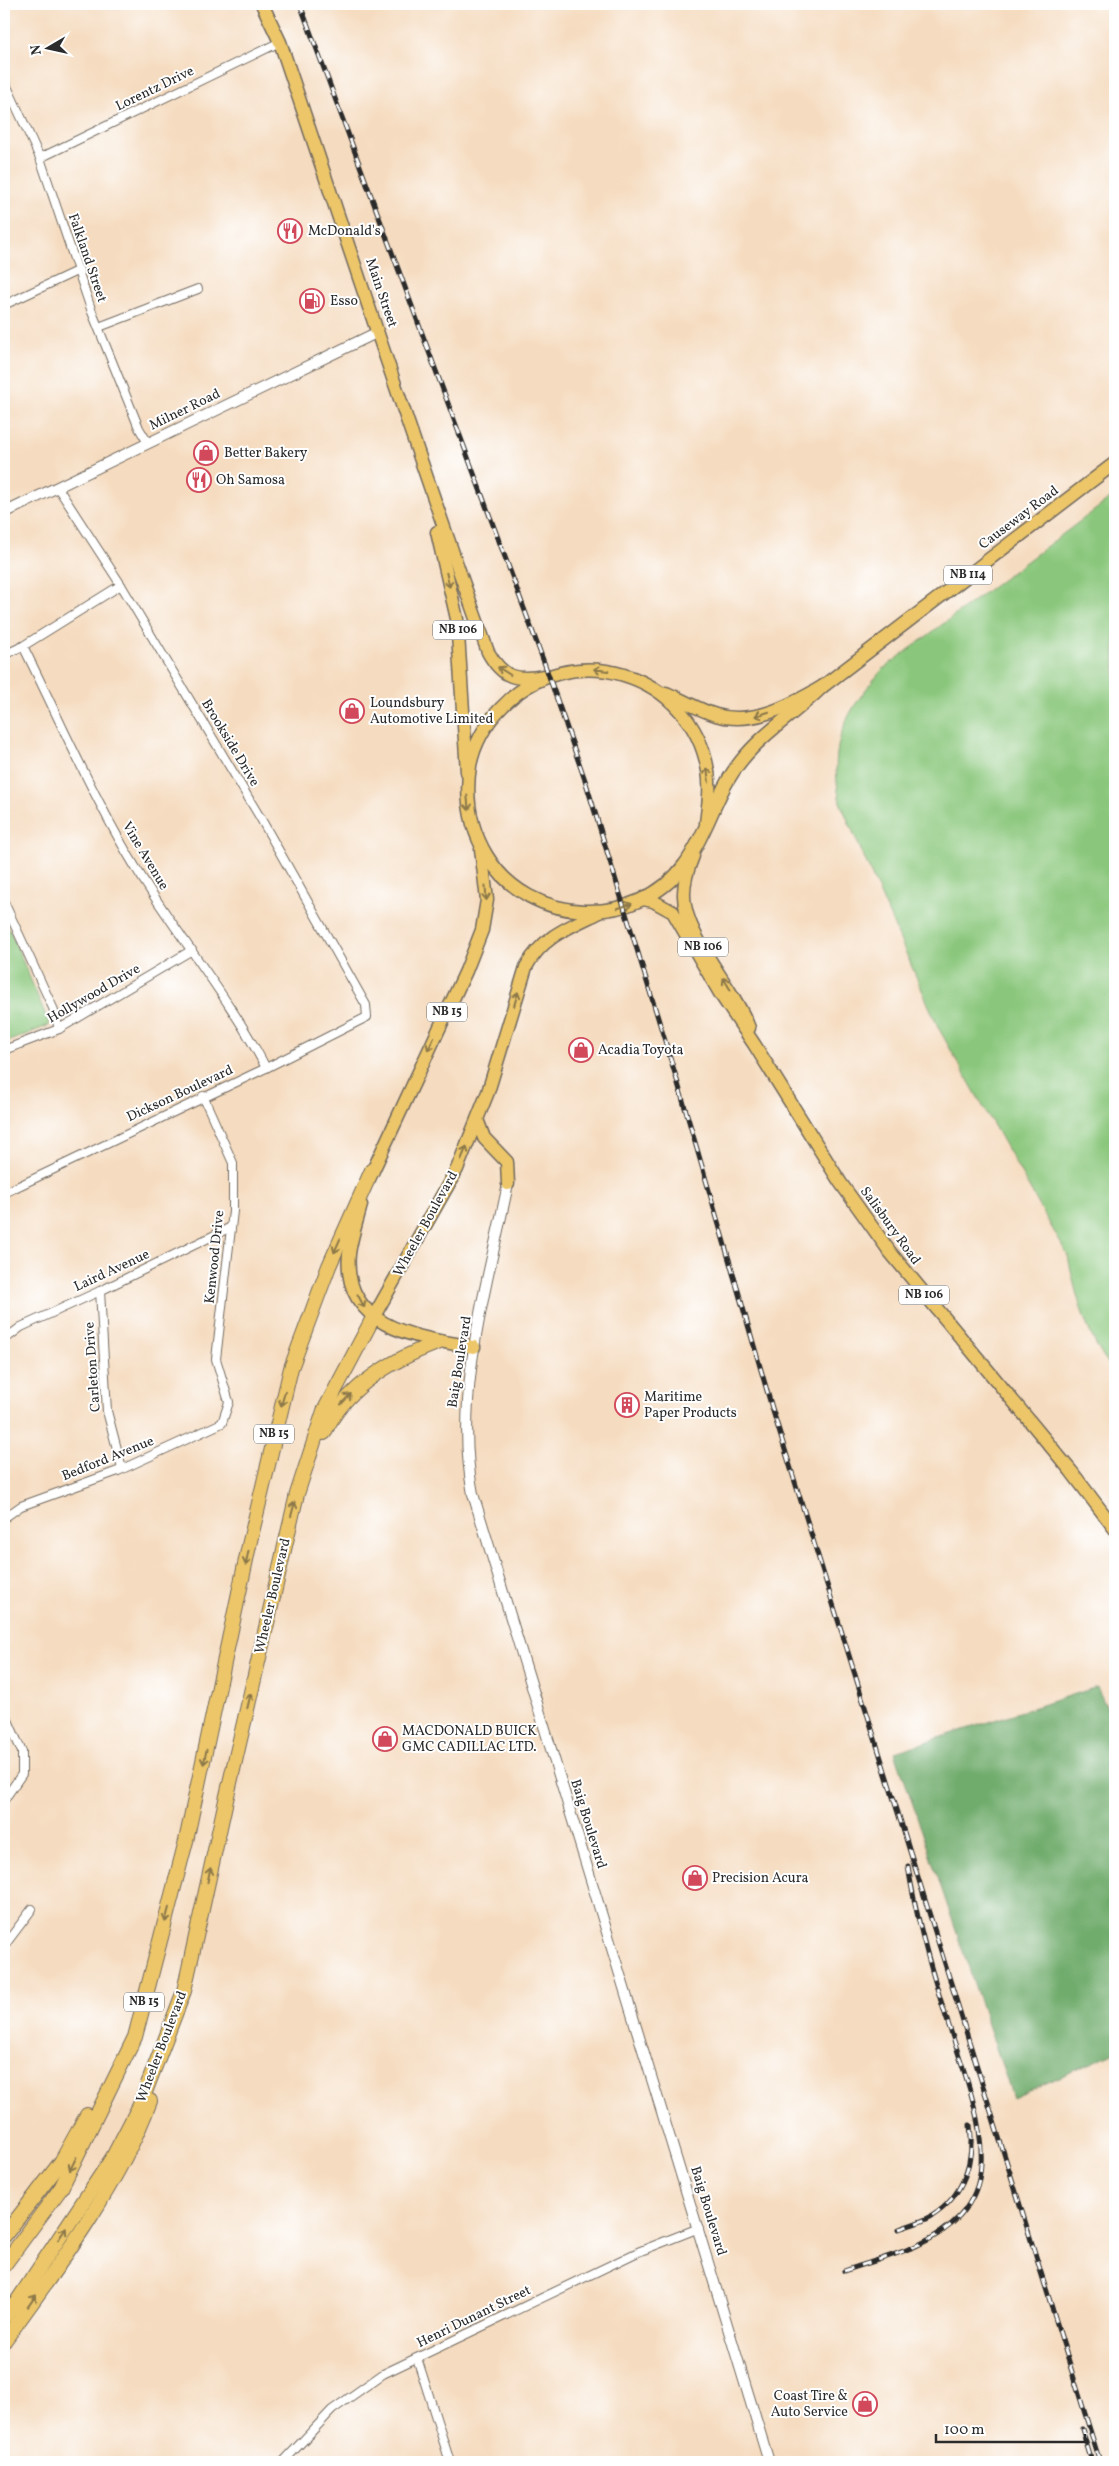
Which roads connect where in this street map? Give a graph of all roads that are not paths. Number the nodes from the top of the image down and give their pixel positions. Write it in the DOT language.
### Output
graph roads {
  1 [pos="262,4"];
  2 [pos="280,42"];
  3 [pos="4,80"];
  4 [pos="40,158"];
  5 [pos="79,270"];
  6 [pos="198,289"];
  7 [pos="4,305"];
  8 [pos="99,327"];
  9 [pos="378,332"];
  10 [pos="148,443"];
  11 [pos="1115,463"];
  12 [pos="426,481"];
  13 [pos="58,488"];
  14 [pos="4,513"];
  15 [pos="121,585"];
  16 [pos="23,646"];
  17 [pos="4,654"];
  18 [pos="550,675"];
  19 [pos="653,687"];
  20 [pos="822,687"];
  21 [pos="468,781"];
  22 [pos="706,823"];
  23 [pos="698,842"];
  24 [pos="480,844"];
  25 [pos="643,900"];
  26 [pos="4,902"];
  27 [pos="603,911"];
  28 [pos="192,950"];
  29 [pos="366,1017"];
  30 [pos="59,1029"];
  31 [pos="754,1044"];
  32 [pos="4,1050"];
  33 [pos="266,1068"];
  34 [pos="203,1096"];
  35 [pos="478,1122"];
  36 [pos="372,1170"];
  37 [pos="508,1184"];
  38 [pos="4,1193"];
  39 [pos="231,1227"];
  40 [pos="100,1291"];
  41 [pos="373,1318"];
  42 [pos="4,1340"];
  43 [pos="440,1342"];
  44 [pos="474,1347"];
  45 [pos="222,1423"];
  46 [pos="122,1468"];
  47 [pos="304,1472"];
  48 [pos="4,1518"];
  49 [pos="1115,1529"];
  50 [pos="4,1710"];
  51 [pos="4,1800"];
  52 [pos="32,1909"];
  53 [pos="4,1946"];
  54 [pos="184,1991"];
  55 [pos="146,1998"];
  56 [pos="699,2228"];
  57 [pos="4,2236"];
  58 [pos="4,2265"];
  59 [pos="4,2317"];
  60 [pos="4,2340"];
  61 [pos="417,2358"];
  62 [pos="283,2462"];
  63 [pos="450,2462"];
  64 [pos="769,2462"];
  1 -- 2 [label="main road, Main Street / NB 106"];
  2 -- 4 [label="street, Lorentz Drive"];
  2 -- 9 [label="main road, Main Street / NB 106"];
  3 -- 4 [label="street, Falkland Street"];
  4 -- 5 [label="street, Falkland Street"];
  5 -- 7 [label="street"];
  5 -- 8 [label="street, Falkland Street"];
  6 -- 8 [label="street"];
  8 -- 10 [label="street, Falkland Street"];
  9 -- 10 [label="street, Milner Road"];
  9 -- 12 [label="main road, Main Street / NB 106"];
  10 -- 13 [label="street, Milner Road"];
  11 -- 20 [label="main road, Causeway Road / NB 114"];
  18 -- 12 [label="main road, Main Street / NB 106, one-way"];
  12 -- 21 [label="main road, Main Street / NB 106, one-way"];
  13 -- 14 [label="street, Milner Road"];
  13 -- 15 [label="street, Brookside Drive"];
  15 -- 16 [label="street"];
  15 -- 29 [label="street, Brookside Drive"];
  16 -- 17 [label="street"];
  16 -- 28 [label="street, Vine Avenue"];
  19 -- 18 [label="main road, one-way"];
  18 -- 21 [label="main road"];
  20 -- 19 [label="main road, Causeway Road / NB 114, one-way"];
  22 -- 19 [label="main road, one-way"];
  20 -- 22 [label="main road, Causeway Road / NB 114"];
  21 -- 24 [label="main road, Main Street, one-way"];
  22 -- 23 [label="main road"];
  23 -- 25 [label="main road"];
  31 -- 23 [label="main road, Salisbury Road / NB 106, one-way"];
  24 -- 27 [label="main road"];
  24 -- 36 [label="main road, Wheeler Boulevard / NB 15, one-way"];
  27 -- 25 [label="main road, one-way"];
  25 -- 31 [label="main road, Salisbury Road / NB 106"];
  26 -- 30 [label="street"];
  35 -- 27 [label="main road, Wheeler Boulevard / NB 15, one-way"];
  28 -- 30 [label="street, Hollywood Drive"];
  28 -- 33 [label="street, Vine Avenue"];
  29 -- 33 [label="street, Dickson Boulevard"];
  30 -- 32 [label="street, Hollywood Drive"];
  31 -- 49 [label="main road, Salisbury Road / NB 106"];
  33 -- 34 [label="street, Dickson Boulevard"];
  34 -- 38 [label="street, Dickson Boulevard"];
  34 -- 39 [label="street, Kenwood Drive"];
  35 -- 37 [label="main road"];
  41 -- 35 [label="main road, Wheeler Boulevard / NB 15, one-way"];
  36 -- 41 [label="main road, one-way"];
  36 -- 55 [label="highway, Wheeler Boulevard / NB 15, one-way"];
  37 -- 44 [label="street, Baig Boulevard"];
  39 -- 40 [label="street, Laird Avenue"];
  39 -- 45 [label="street, Kenwood Drive"];
  40 -- 42 [label="street, Laird Avenue"];
  40 -- 46 [label="street, Carleton Drive"];
  41 -- 43 [label="main road"];
  41 -- 47 [label="highway, Wheeler Boulevard / NB 15"];
  43 -- 44 [label="main road"];
  47 -- 43 [label="highway, one-way"];
  44 -- 56 [label="street, Baig Boulevard"];
  45 -- 46 [label="street, Bedford Avenue"];
  46 -- 48 [label="street, Bedford Avenue"];
  54 -- 47 [label="highway, Wheeler Boulevard / NB 15, one-way"];
  50 -- 51 [label="street"];
  52 -- 53 [label="street"];
  59 -- 54 [label="highway, Wheeler Boulevard / NB 15, one-way"];
  60 -- 54 [label="highway, one-way"];
  55 -- 57 [label="highway"];
  55 -- 58 [label="highway, Wheeler Boulevard / NB 15, one-way"];
  56 -- 61 [label="street, Henri Dunant Street"];
  56 -- 64 [label="street, Baig Boulevard"];
  61 -- 62 [label="street, Henri Dunant Street"];
  61 -- 63 [label="street"];
}
